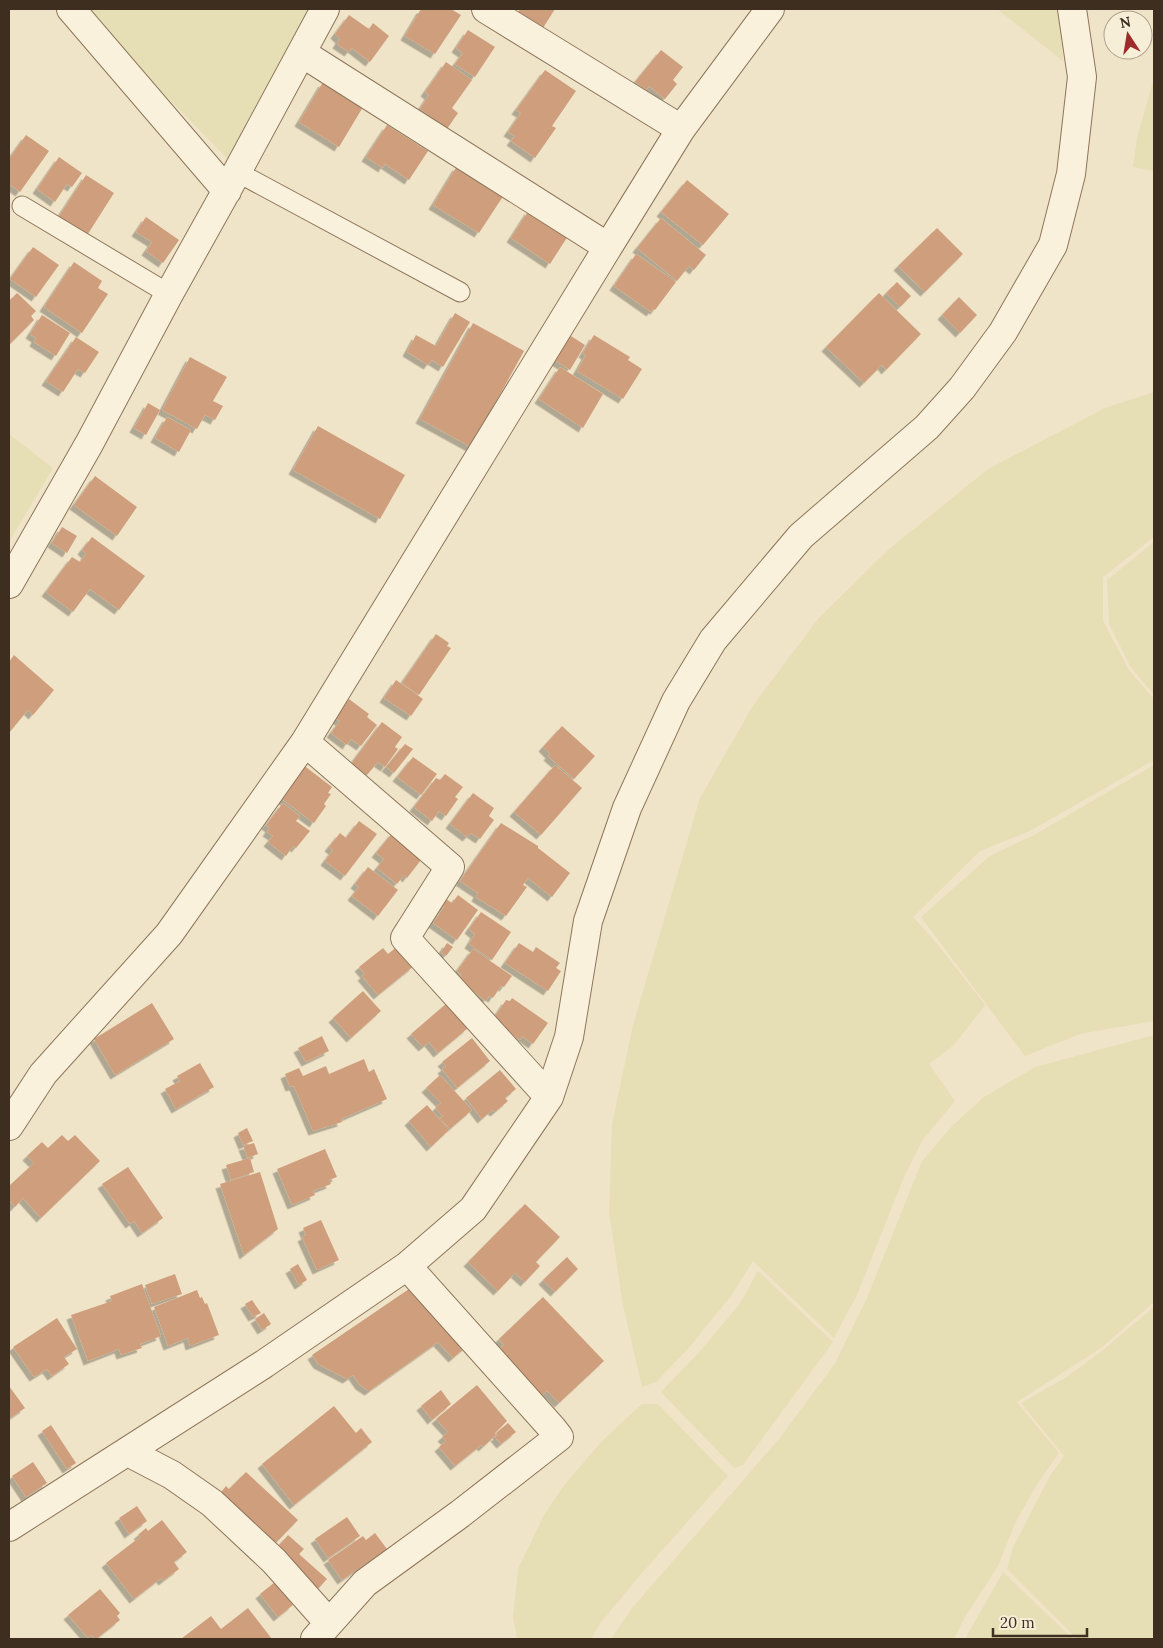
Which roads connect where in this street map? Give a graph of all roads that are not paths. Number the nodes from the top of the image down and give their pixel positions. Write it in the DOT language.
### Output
graph roads {
  1 [pos="71,9"];
  2 [pos="325,9"];
  3 [pos="486,9"];
  4 [pos="770,9"];
  5 [pos="1072,9"];
  6 [pos="302,53"];
  7 [pos="681,129"];
  8 [pos="232,182"];
  9 [pos="22,206"];
  10 [pos="608,247"];
  11 [pos="460,292"];
  12 [pos="169,294"];
  13 [pos="9,584"];
  14 [pos="305,742"];
  15 [pos="549,1098"];
  16 [pos="9,1126"];
  17 [pos="407,1266"];
  18 [pos="128,1452"];
  19 [pos="9,1527"];
  20 [pos="322,1631"];
  1 -- 8 [label="street"];
  2 -- 6 [label="street"];
  3 -- 7 [label="street"];
  4 -- 7 [label="street"];
  5 -- 15 [label="street"];
  6 -- 8 [label="street"];
  6 -- 10 [label="street"];
  7 -- 10 [label="street"];
  8 -- 11 [label="lane"];
  8 -- 12 [label="street"];
  9 -- 12 [label="lane"];
  10 -- 14 [label="street"];
  12 -- 13 [label="street"];
  14 -- 15 [label="street"];
  14 -- 16 [label="street"];
  15 -- 17 [label="street"];
  17 -- 18 [label="street"];
  17 -- 20 [label="street"];
  18 -- 19 [label="street"];
  18 -- 20 [label="street"];
}
